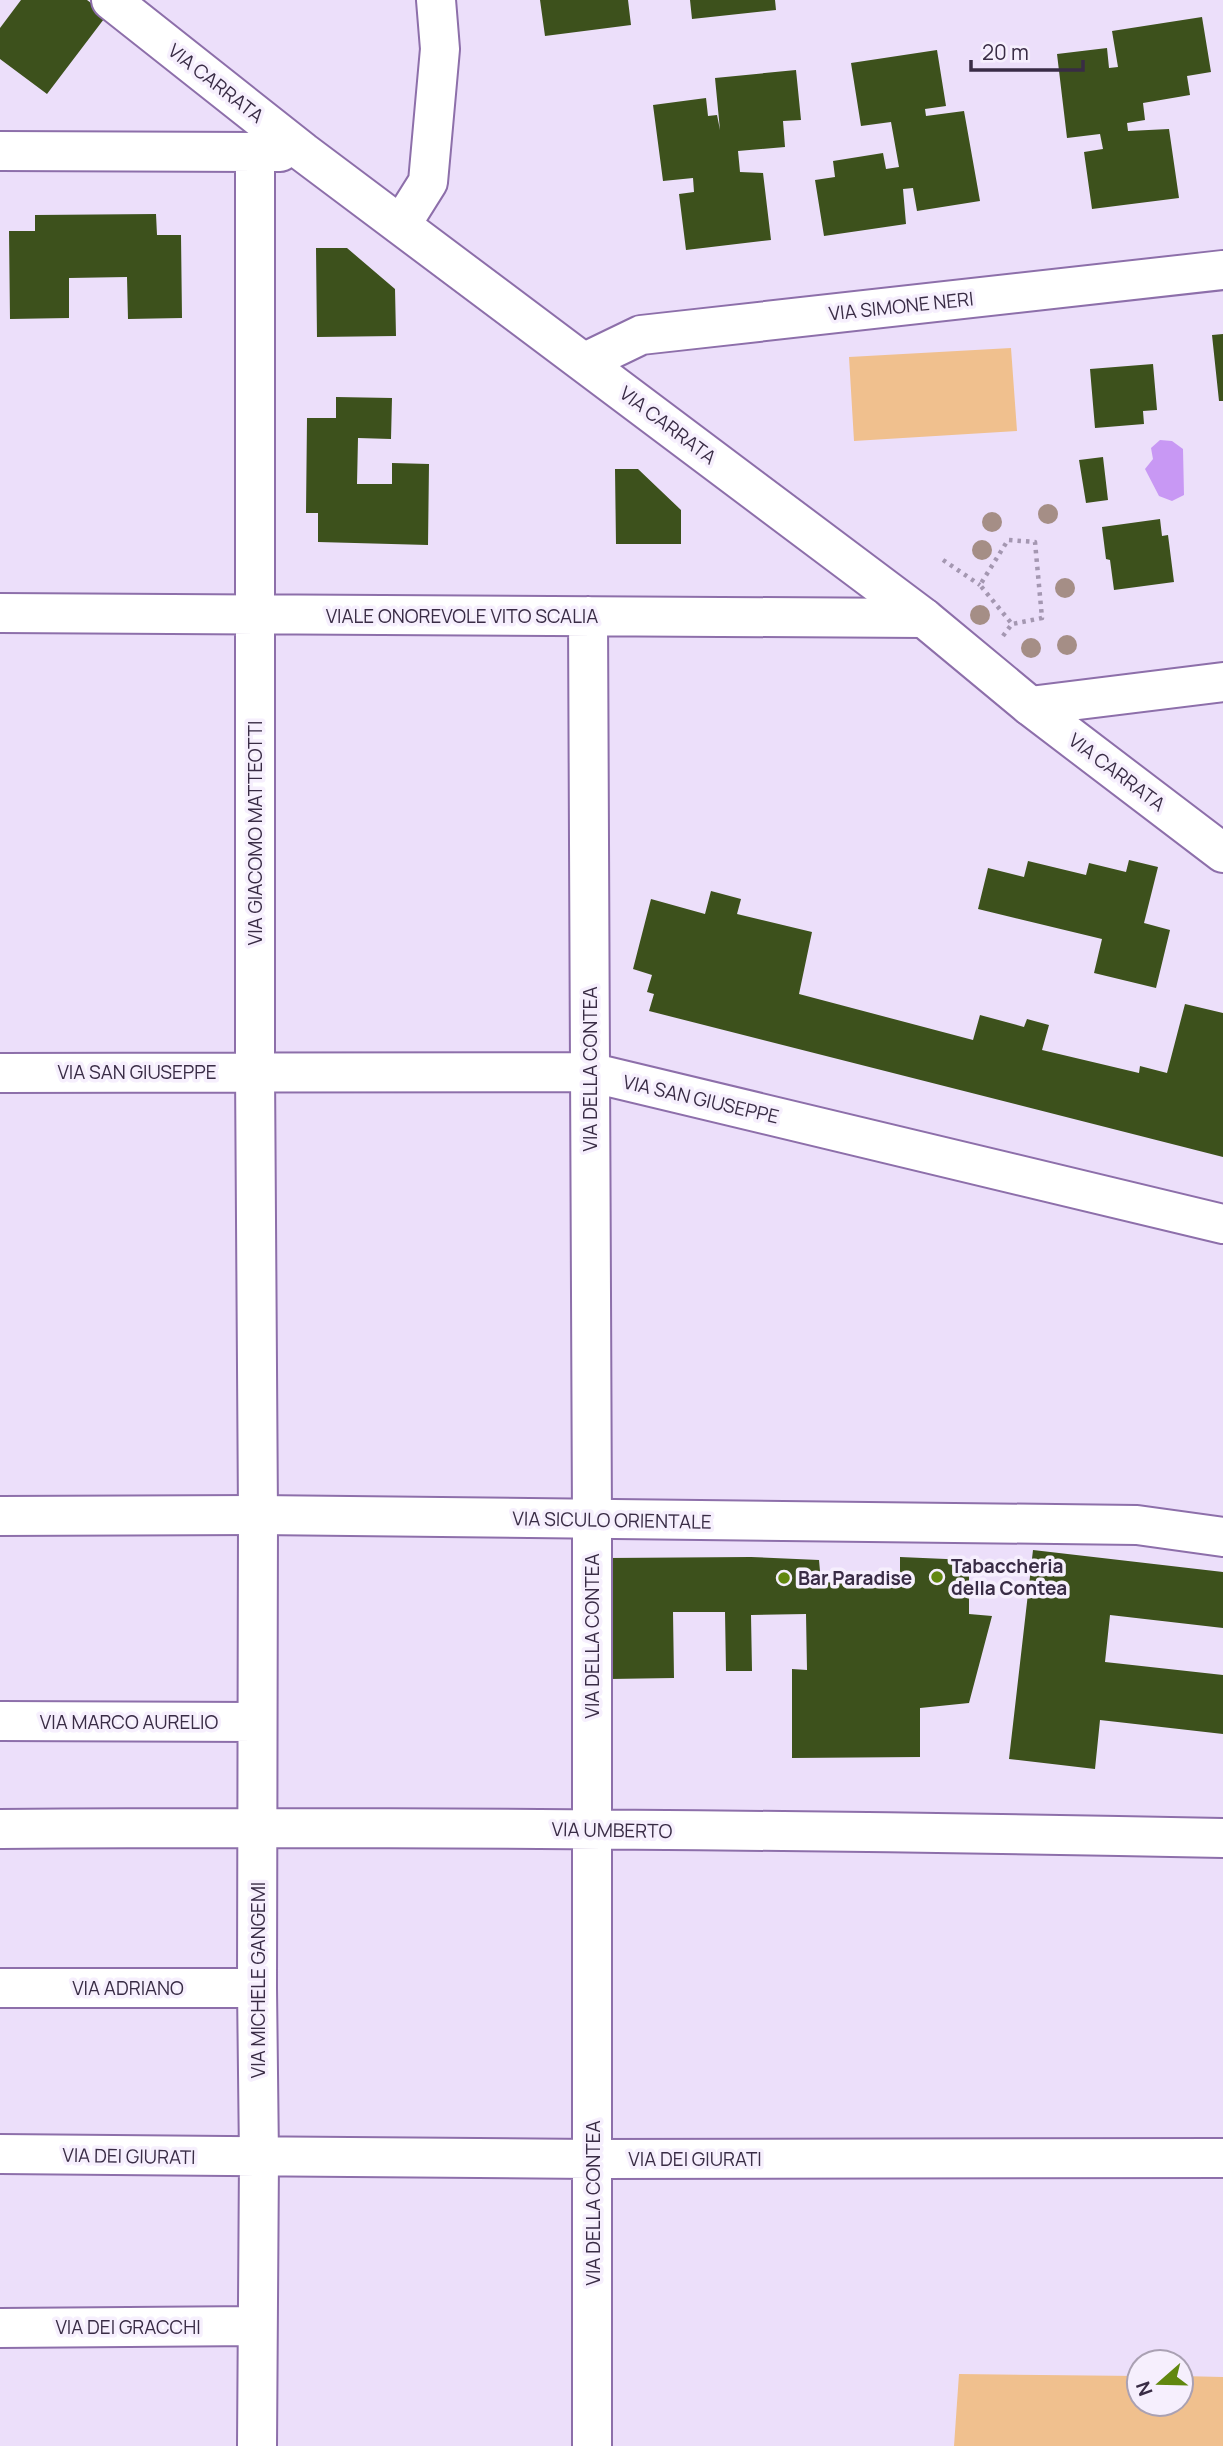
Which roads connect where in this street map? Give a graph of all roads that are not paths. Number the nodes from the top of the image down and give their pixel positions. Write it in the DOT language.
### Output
graph roads {
  1 [pos="111,0"];
  2 [pos="436,0"];
  3 [pos="0,150"];
  4 [pos="255,152"];
  5 [pos="303,152"];
  6 [pos="401,225"];
  7 [pos="1223,270"];
  8 [pos="585,362"];
  9 [pos="0,613"];
  10 [pos="255,615"];
  11 [pos="588,616"];
  12 [pos="924,618"];
  13 [pos="1223,682"];
  14 [pos="1030,706"];
  15 [pos="1223,853"];
  16 [pos="255,1071"];
  17 [pos="589,1072"];
  18 [pos="0,1073"];
  19 [pos="1223,1224"];
  20 [pos="258,1515"];
  21 [pos="0,1516"];
  22 [pos="592,1520"];
  23 [pos="1223,1537"];
  24 [pos="0,1721"];
  25 [pos="257,1722"];
  26 [pos="257,1827"];
  27 [pos="0,1829"];
  28 [pos="592,1829"];
  29 [pos="1223,1838"];
  30 [pos="0,1987"];
  31 [pos="257,1988"];
  32 [pos="0,2154"];
  33 [pos="259,2157"];
  34 [pos="1223,2158"];
  35 [pos="593,2159"];
  36 [pos="257,2326"];
  37 [pos="0,2328"];
  38 [pos="257,2446"];
  39 [pos="592,2446"];
  1 -- 5 [label="street, VIA CARRATA"];
  2 -- 6 [label="street"];
  3 -- 4 [label="street"];
  4 -- 5 [label="street"];
  4 -- 10 [label="street, VIA GIACOMO MATTEOTTI"];
  5 -- 6 [label="street, VIA CARRATA"];
  6 -- 8 [label="street, VIA CARRATA"];
  7 -- 8 [label="street, VIA SIMONE NERI"];
  8 -- 12 [label="street, VIA CARRATA"];
  9 -- 10 [label="street, VIALE ONOREVOLE VITO SCALIA"];
  10 -- 11 [label="street, VIALE ONOREVOLE VITO SCALIA"];
  10 -- 16 [label="street, VIA GIACOMO MATTEOTTI"];
  11 -- 12 [label="street, VIALE ONOREVOLE VITO SCALIA"];
  11 -- 17 [label="street, VIA DELLA CONTEA"];
  12 -- 14 [label="street, VIA CARRATA"];
  13 -- 14 [label="street"];
  14 -- 15 [label="street, VIA CARRATA"];
  16 -- 17 [label="street, VIA SAN GIUSEPPE"];
  16 -- 18 [label="street, VIA SAN GIUSEPPE"];
  16 -- 20 [label="street, VIA GIACOMO MATTEOTTI"];
  17 -- 19 [label="street, VIA SAN GIUSEPPE"];
  17 -- 22 [label="street, VIA DELLA CONTEA"];
  20 -- 21 [label="street, VIA SICULO ORIENTALE"];
  20 -- 22 [label="street, VIA SICULO ORIENTALE"];
  20 -- 25 [label="street, VIA MICHELE GANGEMI"];
  22 -- 23 [label="street, VIA SICULO ORIENTALE"];
  22 -- 28 [label="street, VIA DELLA CONTEA"];
  24 -- 25 [label="street, VIA MARCO AURELIO"];
  25 -- 26 [label="street, VIA MICHELE GANGEMI"];
  26 -- 27 [label="street, VIA UMBERTO"];
  26 -- 28 [label="street, VIA UMBERTO"];
  26 -- 31 [label="street, VIA MICHELE GANGEMI"];
  28 -- 29 [label="street, VIA UMBERTO"];
  28 -- 35 [label="street, VIA DELLA CONTEA"];
  30 -- 31 [label="street, VIA ADRIANO"];
  31 -- 33 [label="street, VIA MICHELE GANGEMI"];
  32 -- 33 [label="street, VIA DEI GIURATI"];
  33 -- 35 [label="street, VIA DEI GIURATI"];
  33 -- 36 [label="street, VIA MICHELE GANGEMI"];
  34 -- 35 [label="street, VIA DEI GIURATI"];
  35 -- 39 [label="street, VIA DELLA CONTEA"];
  36 -- 37 [label="street, VIA DEI GRACCHI"];
  36 -- 38 [label="street, VIA MICHELE GANGEMI"];
}
